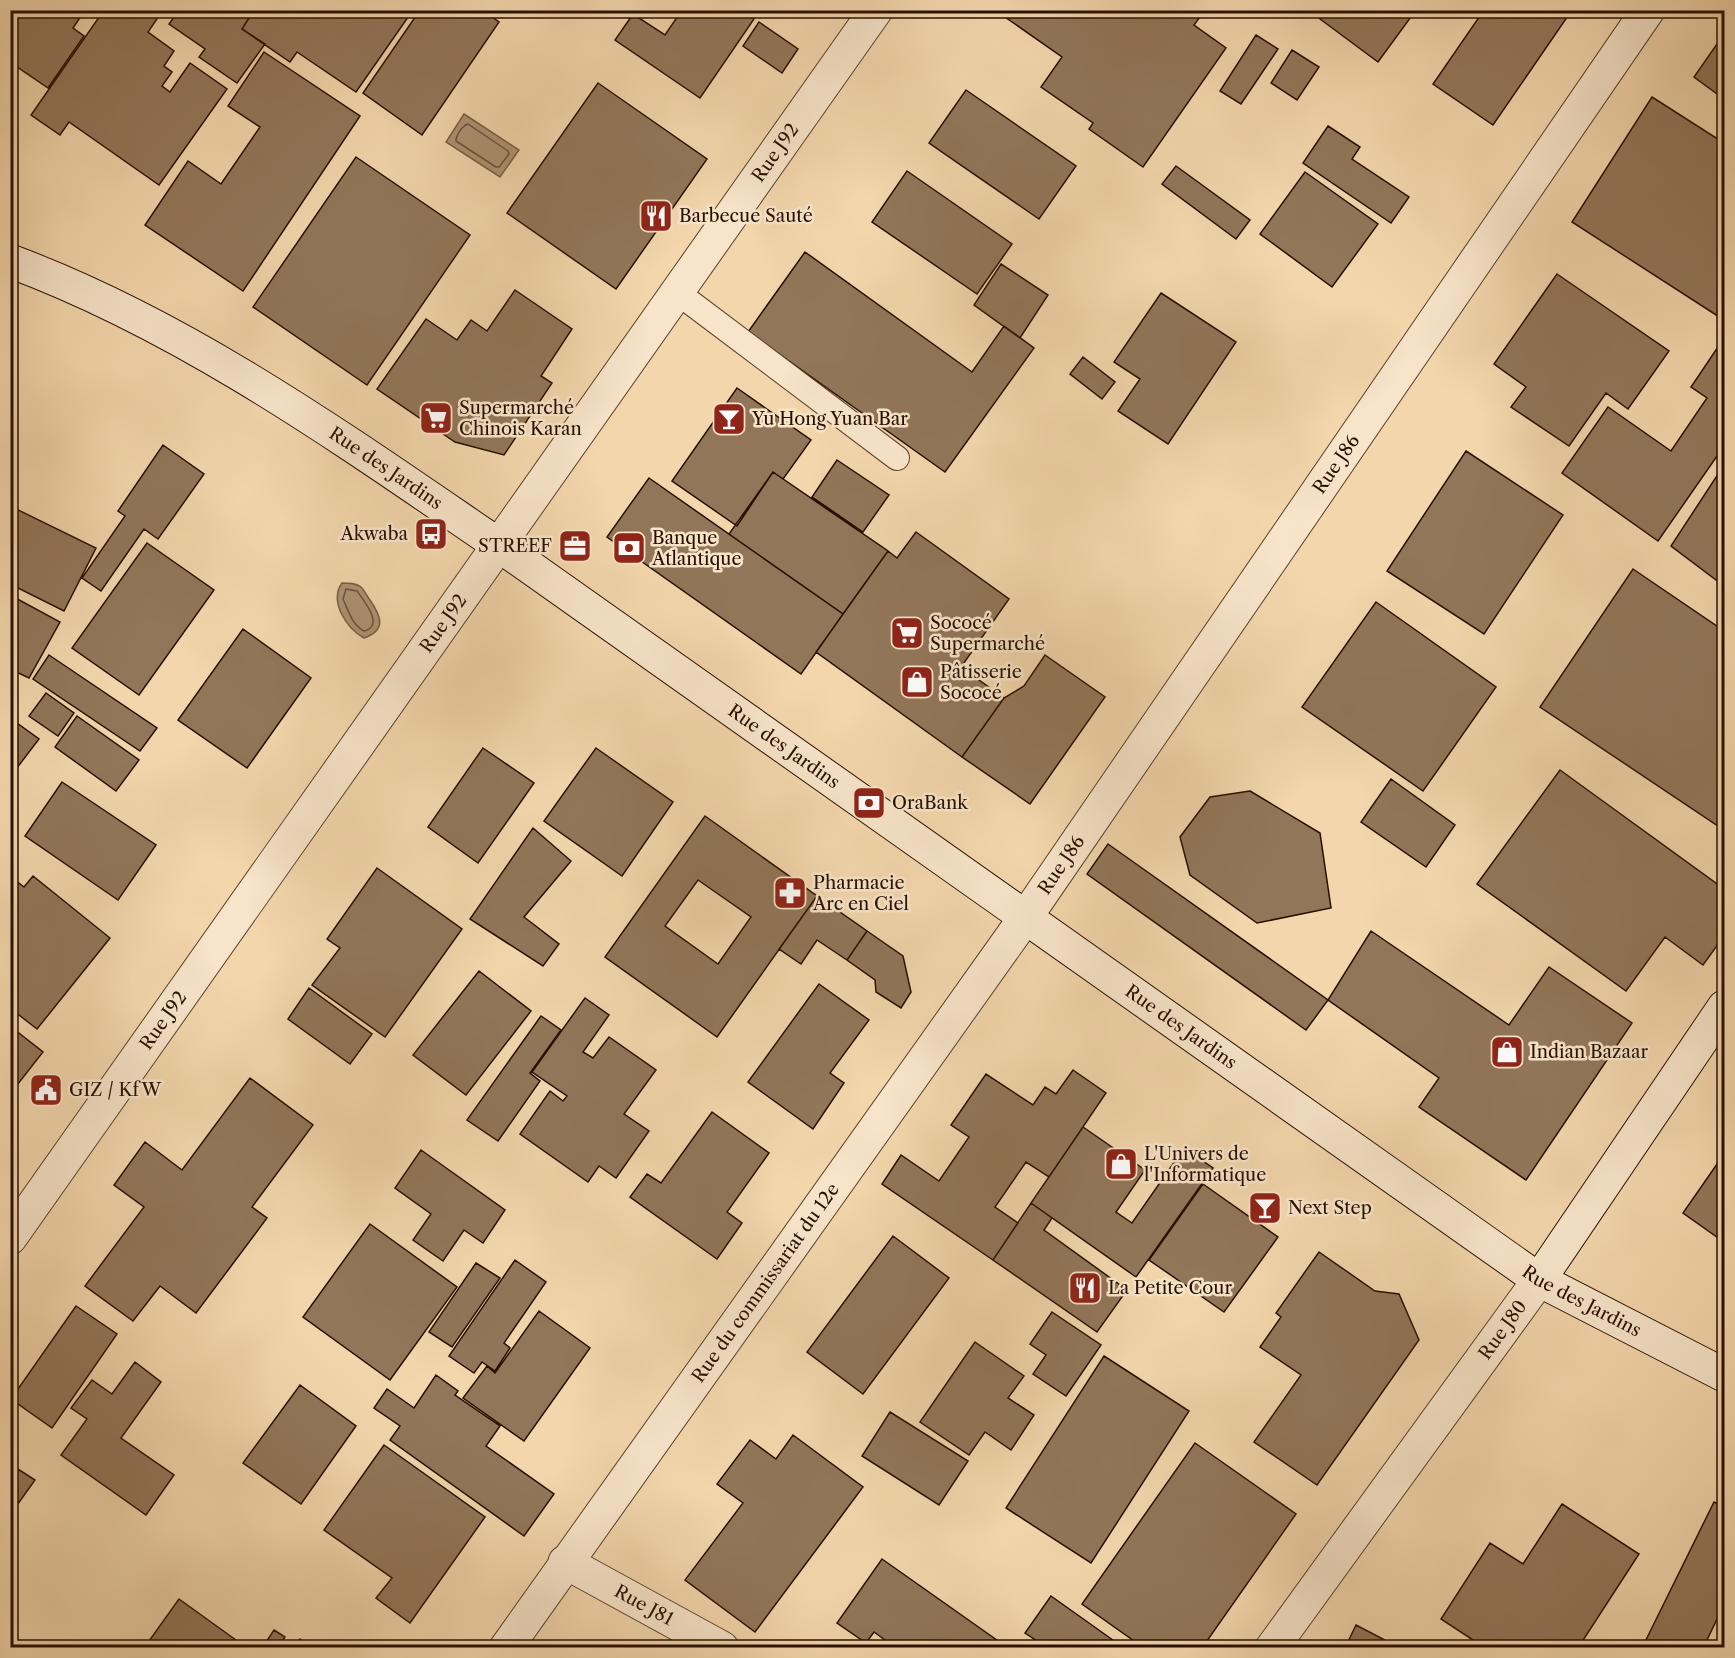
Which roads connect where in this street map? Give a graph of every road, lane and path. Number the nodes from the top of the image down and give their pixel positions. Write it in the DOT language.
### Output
graph roads {
  1 [pos="876,10"];
  2 [pos="1648,10"];
  3 [pos="10,261"];
  4 [pos="678,293"];
  5 [pos="897,458"];
  6 [pos="500,546"];
  7 [pos="1025,918"];
  8 [pos="1725,1007"];
  9 [pos="10,1238"];
  10 [pos="1539,1280"];
  11 [pos="1725,1376"];
  12 [pos="565,1562"];
  13 [pos="506,1647"];
  14 [pos="722,1647"];
  15 [pos="1272,1647"];
  1 -- 4 [label="street, Rue J92"];
  2 -- 7 [label="street, Rue J86"];
  3 -- 6 [label="street, Rue des Jardins"];
  4 -- 5 [label="lane"];
  4 -- 6 [label="street, Rue J92"];
  6 -- 7 [label="street, Rue des Jardins"];
  6 -- 9 [label="street, Rue J92"];
  7 -- 10 [label="street, Rue des Jardins"];
  7 -- 12 [label="street, Rue du commissariat du 12e"];
  8 -- 10 [label="street, Rue J80"];
  10 -- 11 [label="street, Rue des Jardins"];
  10 -- 15 [label="street, Rue J80"];
  12 -- 13 [label="street, Rue du commissariat du 12e"];
  12 -- 14 [label="street, Rue J81"];
}
